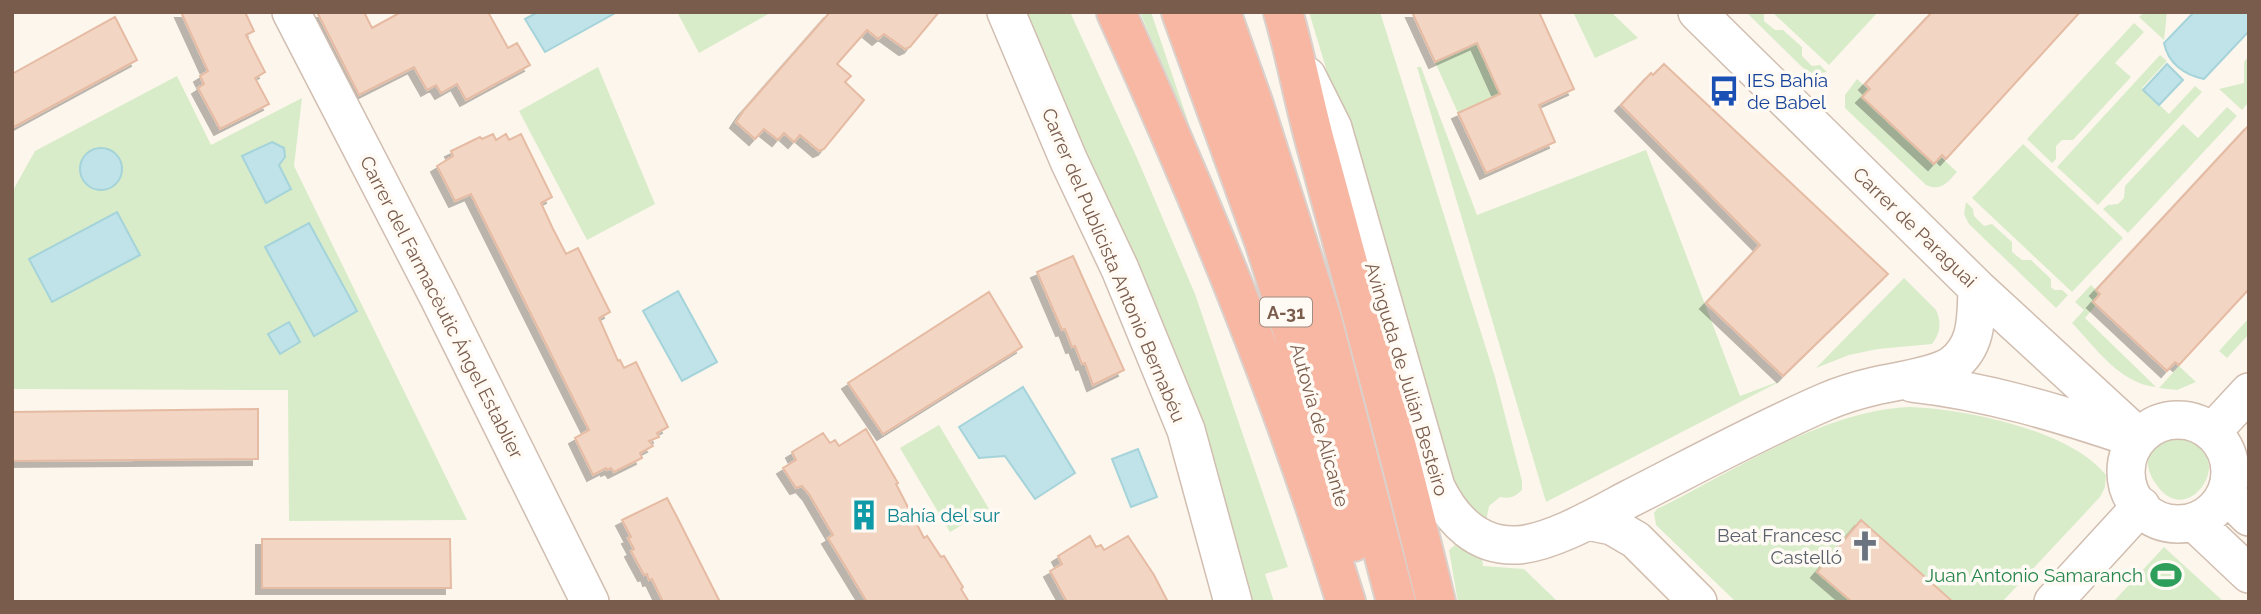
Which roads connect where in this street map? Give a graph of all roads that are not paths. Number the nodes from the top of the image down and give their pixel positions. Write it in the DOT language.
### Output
graph roads {
  1 [pos="291,12"];
  2 [pos="1006,12"];
  3 [pos="1116,12"];
  4 [pos="1181,12"];
  5 [pos="1221,12"];
  6 [pos="1283,12"];
  7 [pos="1696,12"];
  8 [pos="1295,53"];
  9 [pos="1977,288"];
  10 [pos="1902,382"];
  11 [pos="2249,392"];
  12 [pos="2212,432"];
  13 [pos="2138,438"];
  14 [pos="2237,505"];
  15 [pos="2141,506"];
  16 [pos="1587,521"];
  17 [pos="2194,522"];
  18 [pos="2249,574"];
  19 [pos="590,602"];
  20 [pos="1233,602"];
  21 [pos="1346,602"];
  22 [pos="1369,602"];
  23 [pos="1396,602"];
  24 [pos="1436,602"];
  25 [pos="1698,602"];
  26 [pos="2053,602"];
  1 -- 19 [label="street, Carrer del Farmacèutic Ángel Establier"];
  2 -- 20 [label="street, Carrer del Publicista Antonio Bernabéu"];
  3 -- 21 [label="highway"];
  4 -- 22 [label="highway, Autovía de Alicante / A-31"];
  5 -- 23 [label="highway, Autovía de Alicante / A-31"];
  6 -- 8 [label="highway"];
  7 -- 9 [label="street, Carrer de Paraguai"];
  8 -- 16 [label="street, Avinguda de Julián Besteiro"];
  8 -- 24 [label="highway"];
  9 -- 10 [label="street, Avinguda de Julián Besteiro"];
  9 -- 13 [label="street, Carrer de Paraguai"];
  10 -- 13 [label="street, Avinguda de Julián Besteiro"];
  10 -- 16 [label="street, Avinguda de Julián Besteiro"];
  11 -- 12 [label="street"];
  12 -- 13 [label="street"];
  12 -- 14 [label="street"];
  13 -- 15 [label="street"];
  14 -- 17 [label="street"];
  15 -- 17 [label="street"];
  15 -- 26 [label="street"];
  16 -- 25 [label="street"];
  17 -- 18 [label="street"];
}
